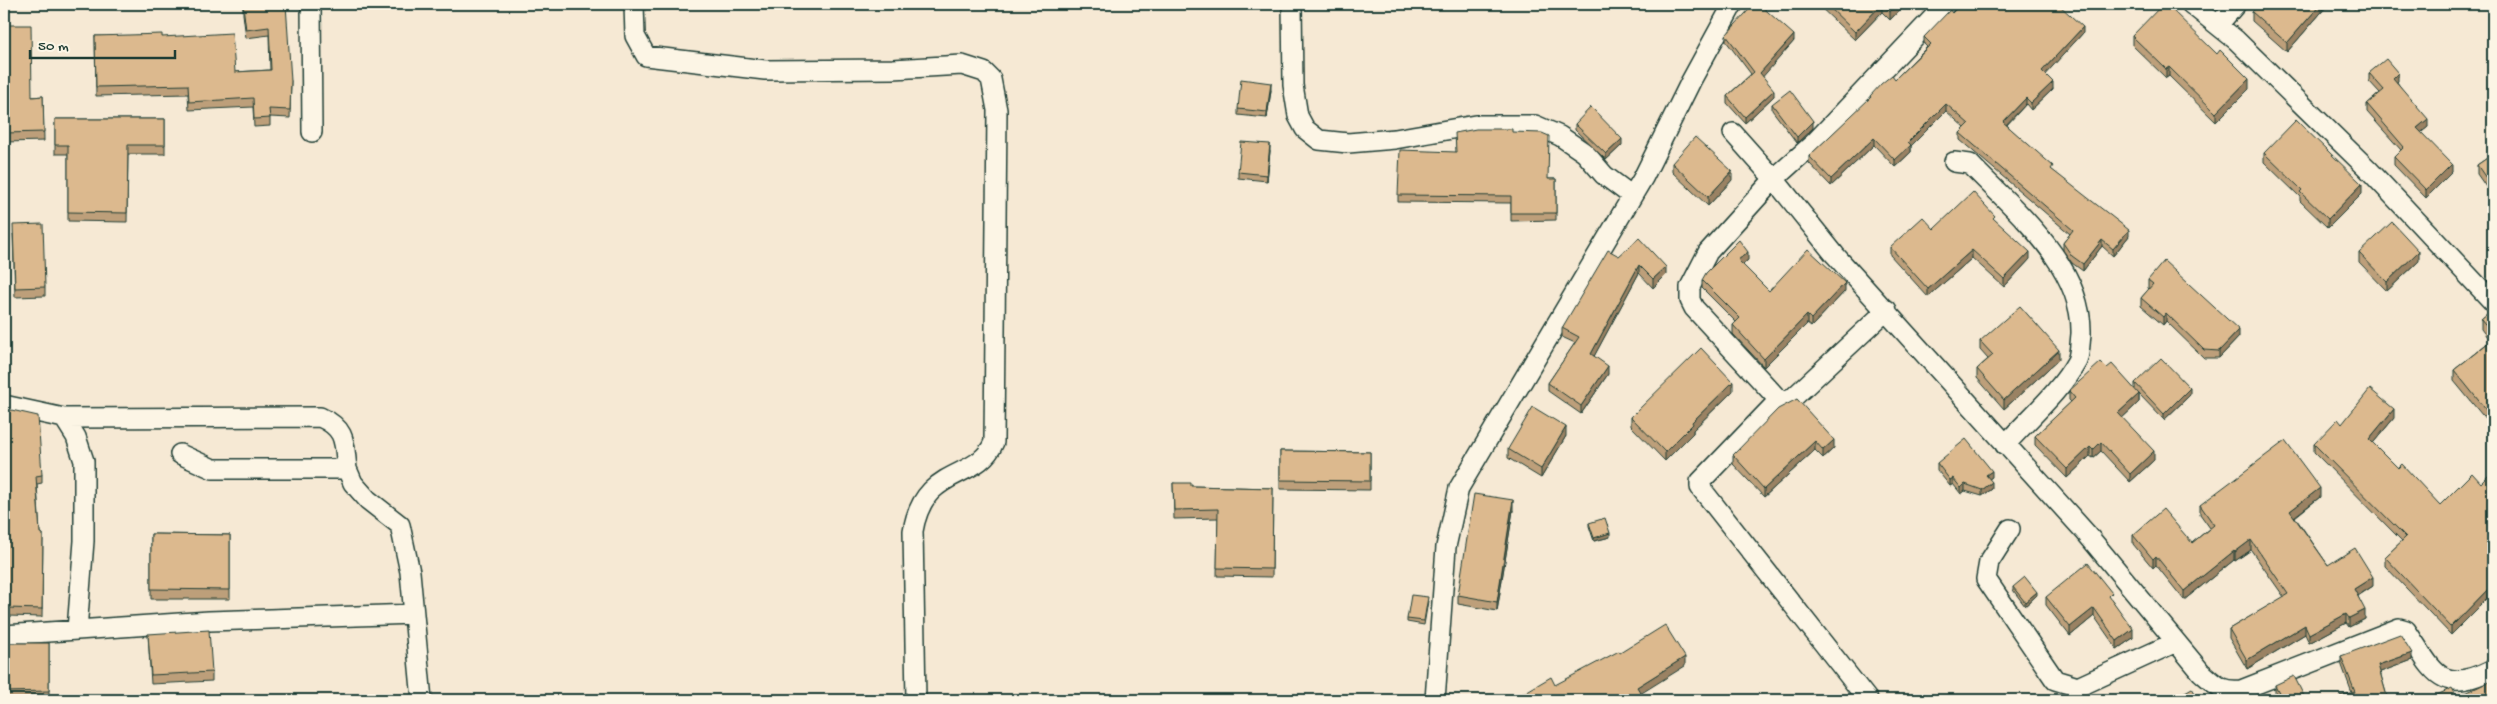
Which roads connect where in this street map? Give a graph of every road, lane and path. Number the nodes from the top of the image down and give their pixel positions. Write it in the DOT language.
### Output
graph roads {
  1 [pos="311,4"];
  2 [pos="634,4"];
  3 [pos="1292,4"];
  4 [pos="1733,4"];
  5 [pos="1946,4"];
  6 [pos="2191,4"];
  7 [pos="2236,4"];
  8 [pos="2218,25"];
  9 [pos="312,132"];
  10 [pos="1733,133"];
  11 [pos="1954,162"];
  12 [pos="1774,179"];
  13 [pos="1632,196"];
  14 [pos="2493,302"];
  15 [pos="1887,310"];
  16 [pos="1779,400"];
  17 [pos="4,405"];
  18 [pos="64,418"];
  19 [pos="2005,444"];
  20 [pos="180,454"];
  21 [pos="347,469"];
  22 [pos="2010,529"];
  23 [pos="414,614"];
  24 [pos="77,630"];
  25 [pos="4,635"];
  26 [pos="2176,642"];
  27 [pos="2493,669"];
  28 [pos="2258,692"];
  29 [pos="422,700"];
  30 [pos="916,700"];
  31 [pos="1435,700"];
  32 [pos="1868,700"];
  1 -- 9 [label="street"];
  2 -- 30 [label="street"];
  3 -- 13 [label="street"];
  4 -- 13 [label="street"];
  5 -- 12 [label="street"];
  6 -- 8 [label="street"];
  7 -- 8 [label="street"];
  8 -- 14 [label="street"];
  10 -- 12 [label="street"];
  11 -- 19 [label="street"];
  12 -- 15 [label="street"];
  12 -- 16 [label="street"];
  13 -- 31 [label="street"];
  15 -- 16 [label="street"];
  15 -- 19 [label="street"];
  16 -- 32 [label="street"];
  17 -- 18 [label="street"];
  18 -- 21 [label="street"];
  18 -- 24 [label="street"];
  19 -- 26 [label="street"];
  20 -- 21 [label="street"];
  21 -- 23 [label="street"];
  22 -- 26 [label="street"];
  23 -- 24 [label="street"];
  23 -- 29 [label="street"];
  24 -- 25 [label="street"];
  26 -- 28 [label="street"];
  27 -- 28 [label="street"];
}
